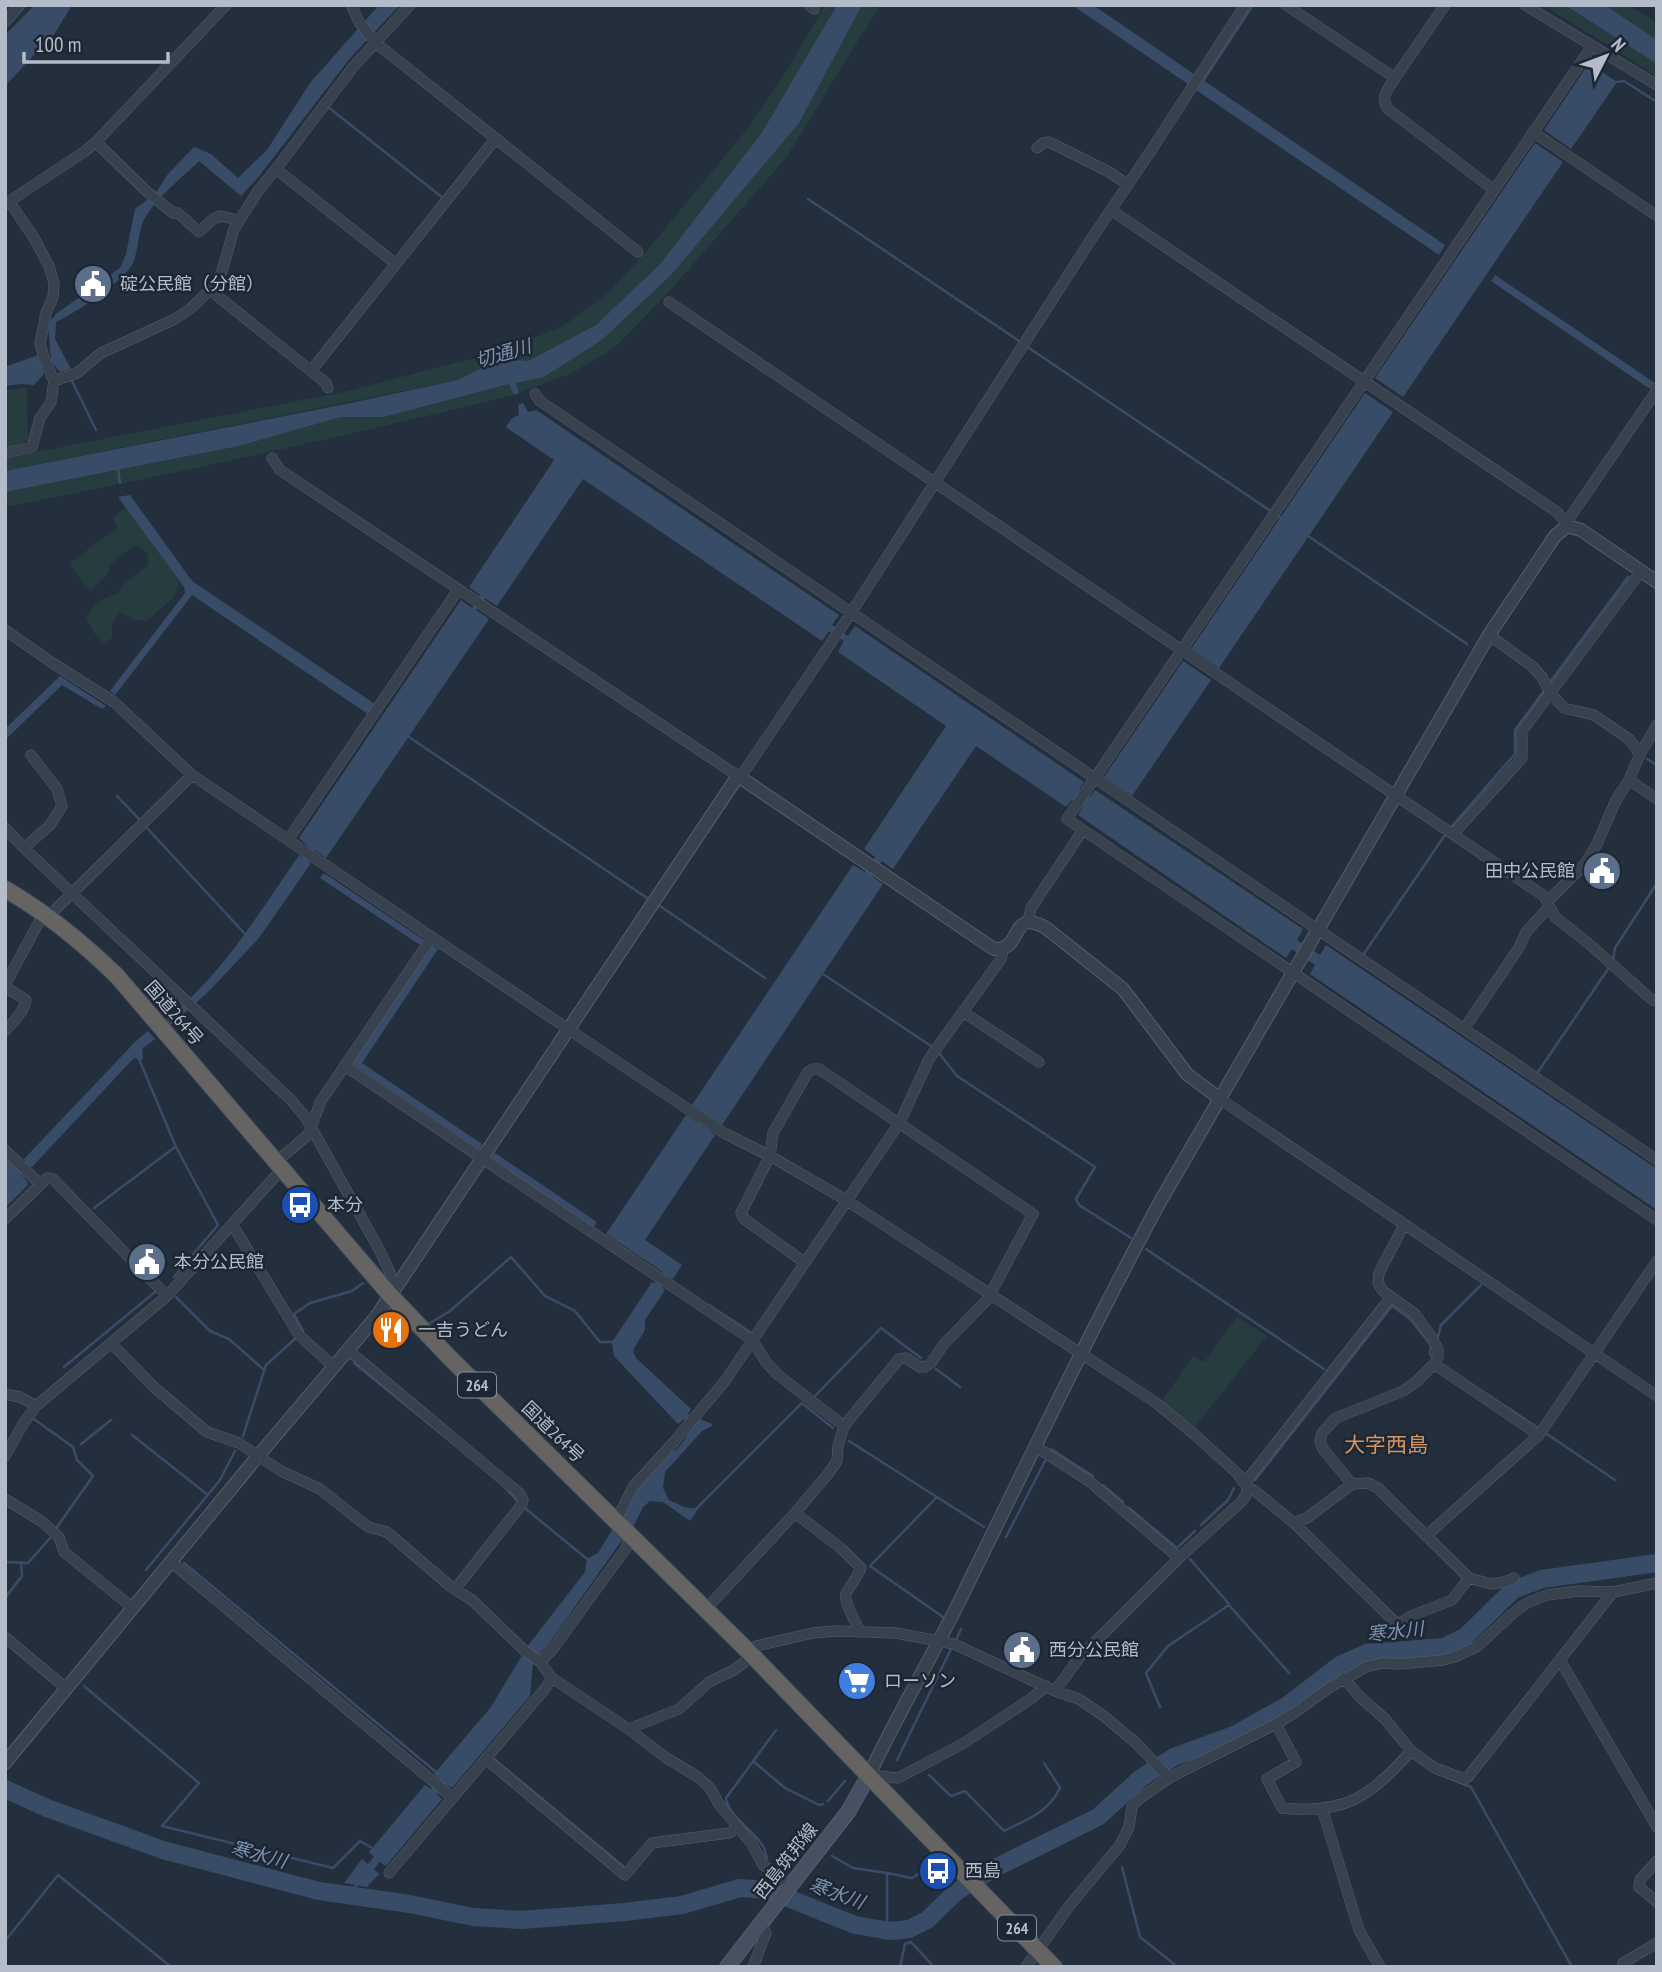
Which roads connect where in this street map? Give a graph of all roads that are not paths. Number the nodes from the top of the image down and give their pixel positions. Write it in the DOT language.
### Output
graph roads {
  1 [pos="20,5"];
  2 [pos="226,5"];
  3 [pos="351,5"];
  4 [pos="410,5"];
  5 [pos="1245,5"];
  6 [pos="1286,5"];
  7 [pos="1445,5"];
  8 [pos="1525,5"];
  9 [pos="5,22"];
  10 [pos="374,41"];
  11 [pos="1592,46"];
  12 [pos="1395,78"];
  13 [pos="1657,85"];
  14 [pos="1533,132"];
  15 [pos="496,138"];
  16 [pos="96,142"];
  17 [pos="1038,148"];
  18 [pos="276,169"];
  19 [pos="1128,185"];
  20 [pos="1494,190"];
  21 [pos="7,203"];
  22 [pos="1111,210"];
  23 [pos="1657,216"];
  24 [pos="238,220"];
  25 [pos="638,251"];
  26 [pos="396,264"];
  27 [pos="210,290"];
  28 [pos="669,302"];
  29 [pos="311,371"];
  30 [pos="54,381"];
  31 [pos="1363,382"];
  32 [pos="328,388"];
  33 [pos="1657,390"];
  34 [pos="536,394"];
  35 [pos="5,453"];
  36 [pos="272,458"];
  37 [pos="935,483"];
  38 [pos="1567,525"];
  39 [pos="1641,571"];
  40 [pos="1657,582"];
  41 [pos="458,590"];
  42 [pos="851,613"];
  43 [pos="5,630"];
  44 [pos="1489,635"];
  45 [pos="1182,650"];
  46 [pos="1550,693"];
  47 [pos="1657,725"];
  48 [pos="1640,754"];
  49 [pos="31,755"];
  50 [pos="191,775"];
  51 [pos="738,776"];
  52 [pos="1095,778"];
  53 [pos="1629,780"];
  54 [pos="1395,794"];
  55 [pos="1657,799"];
  56 [pos="5,828"];
  57 [pos="1083,830"];
  58 [pos="1454,833"];
  59 [pos="288,841"];
  60 [pos="24,848"];
  61 [pos="5,889"];
  62 [pos="72,893"];
  63 [pos="1549,904"];
  64 [pos="46,915"];
  65 [pos="1028,921"];
  66 [pos="1318,929"];
  67 [pos="432,937"];
  68 [pos="1003,950"];
  69 [pos="1293,972"];
  70 [pos="5,986"];
  71 [pos="1657,1000"];
  72 [pos="963,1012"];
  73 [pos="568,1029"];
  74 [pos="1464,1029"];
  75 [pos="5,1031"];
  76 [pos="1039,1062"];
  77 [pos="345,1066"];
  78 [pos="1220,1099"];
  79 [pos="900,1122"];
  80 [pos="311,1126"];
  81 [pos="5,1150"];
  82 [pos="770,1156"];
  83 [pos="481,1158"];
  84 [pos="1657,1160"];
  85 [pos="279,1166"];
  86 [pos="40,1184"];
  87 [pos="846,1200"];
  88 [pos="5,1219"];
  89 [pos="1657,1220"];
  90 [pos="232,1224"];
  91 [pos="1404,1226"];
  92 [pos="804,1262"];
  93 [pos="1657,1262"];
  94 [pos="991,1294"];
  95 [pos="167,1296"];
  96 [pos="391,1296"];
  97 [pos="1391,1297"];
  98 [pos="752,1340"];
  99 [pos="111,1343"];
  100 [pos="348,1350"];
  101 [pos="1594,1353"];
  102 [pos="1082,1354"];
  103 [pos="1434,1364"];
  104 [pos="334,1367"];
  105 [pos="5,1394"];
  106 [pos="1657,1396"];
  107 [pos="36,1406"];
  108 [pos="844,1426"];
  109 [pos="1539,1435"];
  110 [pos="1036,1447"];
  111 [pos="5,1456"];
  112 [pos="258,1456"];
  113 [pos="1352,1484"];
  114 [pos="1247,1487"];
  115 [pos="5,1499"];
  116 [pos="795,1513"];
  117 [pos="616,1521"];
  118 [pos="1294,1524"];
  119 [pos="630,1534"];
  120 [pos="1426,1536"];
  121 [pos="1179,1558"];
  122 [pos="171,1562"];
  123 [pos="1469,1578"];
  124 [pos="1514,1578"];
  125 [pos="1657,1583"];
  126 [pos="457,1589"];
  127 [pos="1613,1592"];
  128 [pos="133,1608"];
  129 [pos="706,1609"];
  130 [pos="859,1630"];
  131 [pos="5,1637"];
  132 [pos="940,1642"];
  133 [pos="748,1651"];
  134 [pos="1560,1660"];
  135 [pos="538,1661"];
  136 [pos="552,1678"];
  137 [pos="1344,1678"];
  138 [pos="67,1689"];
  139 [pos="1050,1689"];
  140 [pos="1276,1724"];
  141 [pos="630,1730"];
  142 [pos="1411,1751"];
  143 [pos="486,1759"];
  144 [pos="5,1763"];
  145 [pos="869,1775"];
  146 [pos="1167,1776"];
  147 [pos="453,1798"];
  148 [pos="1322,1808"];
  149 [pos="1657,1827"];
  150 [pos="738,1828"];
  151 [pos="1657,1861"];
  152 [pos="388,1873"];
  153 [pos="791,1885"];
  154 [pos="1657,1902"];
  155 [pos="761,1923"];
  156 [pos="1657,1943"];
  157 [pos="1038,1951"];
  158 [pos="727,1967"];
  159 [pos="753,1967"];
  160 [pos="1026,1967"];
  161 [pos="1054,1967"];
  162 [pos="1380,1967"];
  163 [pos="1622,1967"];
  1 -- 9 [label="street"];
  2 -- 16 [label="street"];
  3 -- 10 [label="street"];
  4 -- 10 [label="street"];
  5 -- 19 [label="street"];
  6 -- 12 [label="street"];
  7 -- 12 [label="street"];
  8 -- 11 [label="street"];
  10 -- 15 [label="street"];
  10 -- 18 [label="street"];
  11 -- 13 [label="street"];
  11 -- 14 [label="street"];
  12 -- 20 [label="street"];
  14 -- 20 [label="street"];
  14 -- 23 [label="street"];
  15 -- 25 [label="street"];
  15 -- 26 [label="street"];
  16 -- 21 [label="street"];
  16 -- 24 [label="street"];
  17 -- 19 [label="street"];
  18 -- 24 [label="street"];
  18 -- 26 [label="street"];
  19 -- 22 [label="street"];
  20 -- 31 [label="street"];
  21 -- 30 [label="street"];
  22 -- 31 [label="street"];
  22 -- 37 [label="street"];
  24 -- 27 [label="street"];
  26 -- 29 [label="street"];
  27 -- 29 [label="street"];
  27 -- 30 [label="street"];
  28 -- 37 [label="street"];
  29 -- 32 [label="street"];
  30 -- 35 [label="street"];
  31 -- 38 [label="street"];
  31 -- 45 [label="street"];
  33 -- 38 [label="street"];
  34 -- 42 [label="street"];
  36 -- 41 [label="street"];
  37 -- 42 [label="street"];
  37 -- 45 [label="street"];
  38 -- 39 [label="street"];
  38 -- 44 [label="street"];
  39 -- 40 [label="street"];
  39 -- 46 [label="street"];
  41 -- 51 [label="street"];
  41 -- 59 [label="street"];
  42 -- 51 [label="street"];
  42 -- 52 [label="street"];
  43 -- 50 [label="street"];
  44 -- 46 [label="street"];
  44 -- 54 [label="street"];
  45 -- 52 [label="street"];
  45 -- 54 [label="street"];
  46 -- 48 [label="street"];
  46 -- 58 [label="street"];
  47 -- 48 [label="street"];
  48 -- 53 [label="street"];
  49 -- 60 [label="street"];
  50 -- 59 [label="street"];
  50 -- 62 [label="street"];
  51 -- 68 [label="street"];
  51 -- 73 [label="street"];
  52 -- 57 [label="street"];
  52 -- 66 [label="street"];
  53 -- 55 [label="street"];
  53 -- 63 [label="street"];
  54 -- 58 [label="street"];
  54 -- 66 [label="street"];
  56 -- 60 [label="street"];
  57 -- 65 [label="street"];
  57 -- 69 [label="street"];
  58 -- 63 [label="street"];
  59 -- 67 [label="street"];
  60 -- 62 [label="street"];
  61 -- 64 [label="highway, 国道264号 / 264"];
  62 -- 64 [label="street"];
  62 -- 80 [label="street"];
  63 -- 71 [label="street"];
  63 -- 74 [label="street"];
  64 -- 70 [label="street"];
  64 -- 85 [label="highway, 国道264号 / 264"];
  65 -- 68 [label="street"];
  65 -- 78 [label="street"];
  66 -- 69 [label="street"];
  66 -- 74 [label="street"];
  67 -- 73 [label="street"];
  67 -- 77 [label="street"];
  68 -- 72 [label="street"];
  69 -- 78 [label="street"];
  69 -- 89 [label="street"];
  70 -- 75 [label="street"];
  72 -- 76 [label="street"];
  72 -- 79 [label="street"];
  73 -- 82 [label="street"];
  73 -- 83 [label="street"];
  74 -- 84 [label="street"];
  77 -- 80 [label="street"];
  77 -- 83 [label="street"];
  78 -- 91 [label="street"];
  78 -- 102 [label="street"];
  79 -- 82 [label="street"];
  79 -- 87 [label="street"];
  79 -- 94 [label="street"];
  80 -- 85 [label="street"];
  80 -- 96 [label="street"];
  81 -- 86 [label="street"];
  82 -- 87 [label="street"];
  82 -- 92 [label="street"];
  83 -- 96 [label="street"];
  83 -- 98 [label="street"];
  85 -- 90 [label="street"];
  85 -- 96 [label="highway, 国道264号 / 264"];
  86 -- 88 [label="street"];
  86 -- 95 [label="street"];
  87 -- 92 [label="street"];
  87 -- 94 [label="street"];
  90 -- 95 [label="street"];
  90 -- 104 [label="street"];
  91 -- 97 [label="street"];
  91 -- 101 [label="street"];
  92 -- 98 [label="street"];
  93 -- 101 [label="street"];
  94 -- 102 [label="street"];
  94 -- 108 [label="street"];
  95 -- 99 [label="street"];
  96 -- 100 [label="street"];
  96 -- 117 [label="highway, 国道264号 / 264"];
  97 -- 103 [label="street"];
  97 -- 114 [label="street"];
  98 -- 108 [label="street"];
  98 -- 117 [label="street"];
  99 -- 107 [label="street"];
  99 -- 112 [label="street"];
  100 -- 104 [label="street"];
  100 -- 126 [label="street"];
  101 -- 106 [label="street"];
  101 -- 109 [label="street"];
  102 -- 110 [label="street"];
  102 -- 114 [label="street"];
  103 -- 109 [label="street"];
  103 -- 113 [label="street"];
  104 -- 112 [label="street"];
  105 -- 107 [label="street"];
  107 -- 111 [label="street"];
  108 -- 116 [label="street"];
  109 -- 120 [label="street"];
  110 -- 121 [label="street"];
  110 -- 132 [label="street"];
  112 -- 122 [label="street"];
  112 -- 126 [label="street"];
  113 -- 118 [label="street"];
  113 -- 120 [label="street"];
  114 -- 118 [label="street"];
  114 -- 121 [label="street"];
  115 -- 128 [label="street"];
  116 -- 129 [label="street"];
  116 -- 130 [label="street"];
  117 -- 119 [label="highway, 国道264号 / 264"];
  118 -- 123 [label="street"];
  119 -- 129 [label="highway, 国道264号 / 264"];
  119 -- 135 [label="street"];
  120 -- 123 [label="street"];
  121 -- 139 [label="street"];
  122 -- 128 [label="street"];
  122 -- 147 [label="street"];
  123 -- 124 [label="street"];
  125 -- 127 [label="street"];
  126 -- 135 [label="street"];
  127 -- 134 [label="street"];
  127 -- 137 [label="street"];
  128 -- 138 [label="street"];
  129 -- 133 [label="highway, 国道264号 / 264"];
  130 -- 132 [label="street"];
  130 -- 133 [label="street"];
  131 -- 138 [label="street"];
  132 -- 139 [label="street"];
  132 -- 145 [label="street"];
  133 -- 141 [label="street"];
  133 -- 145 [label="highway, 国道264号 / 264"];
  134 -- 142 [label="street"];
  134 -- 149 [label="street"];
  135 -- 136 [label="street"];
  136 -- 141 [label="street"];
  136 -- 143 [label="street"];
  137 -- 140 [label="street"];
  137 -- 142 [label="street"];
  138 -- 144 [label="street"];
  139 -- 145 [label="street"];
  139 -- 146 [label="street"];
  140 -- 146 [label="street"];
  140 -- 148 [label="street"];
  141 -- 150 [label="street"];
  142 -- 148 [label="street"];
  143 -- 147 [label="street"];
  143 -- 150 [label="street"];
  145 -- 153 [label="main road, 西島筑邦線"];
  145 -- 157 [label="highway, 国道264号 / 264"];
  146 -- 157 [label="street"];
  147 -- 152 [label="street"];
  148 -- 162 [label="street"];
  150 -- 153 [label="street"];
  151 -- 154 [label="street"];
  153 -- 155 [label="main road, 西島筑邦線"];
  155 -- 158 [label="main road, 西島筑邦線"];
  155 -- 159 [label="street"];
  156 -- 163 [label="street"];
  157 -- 160 [label="street"];
  157 -- 161 [label="highway, 国道264号 / 264"];
}
